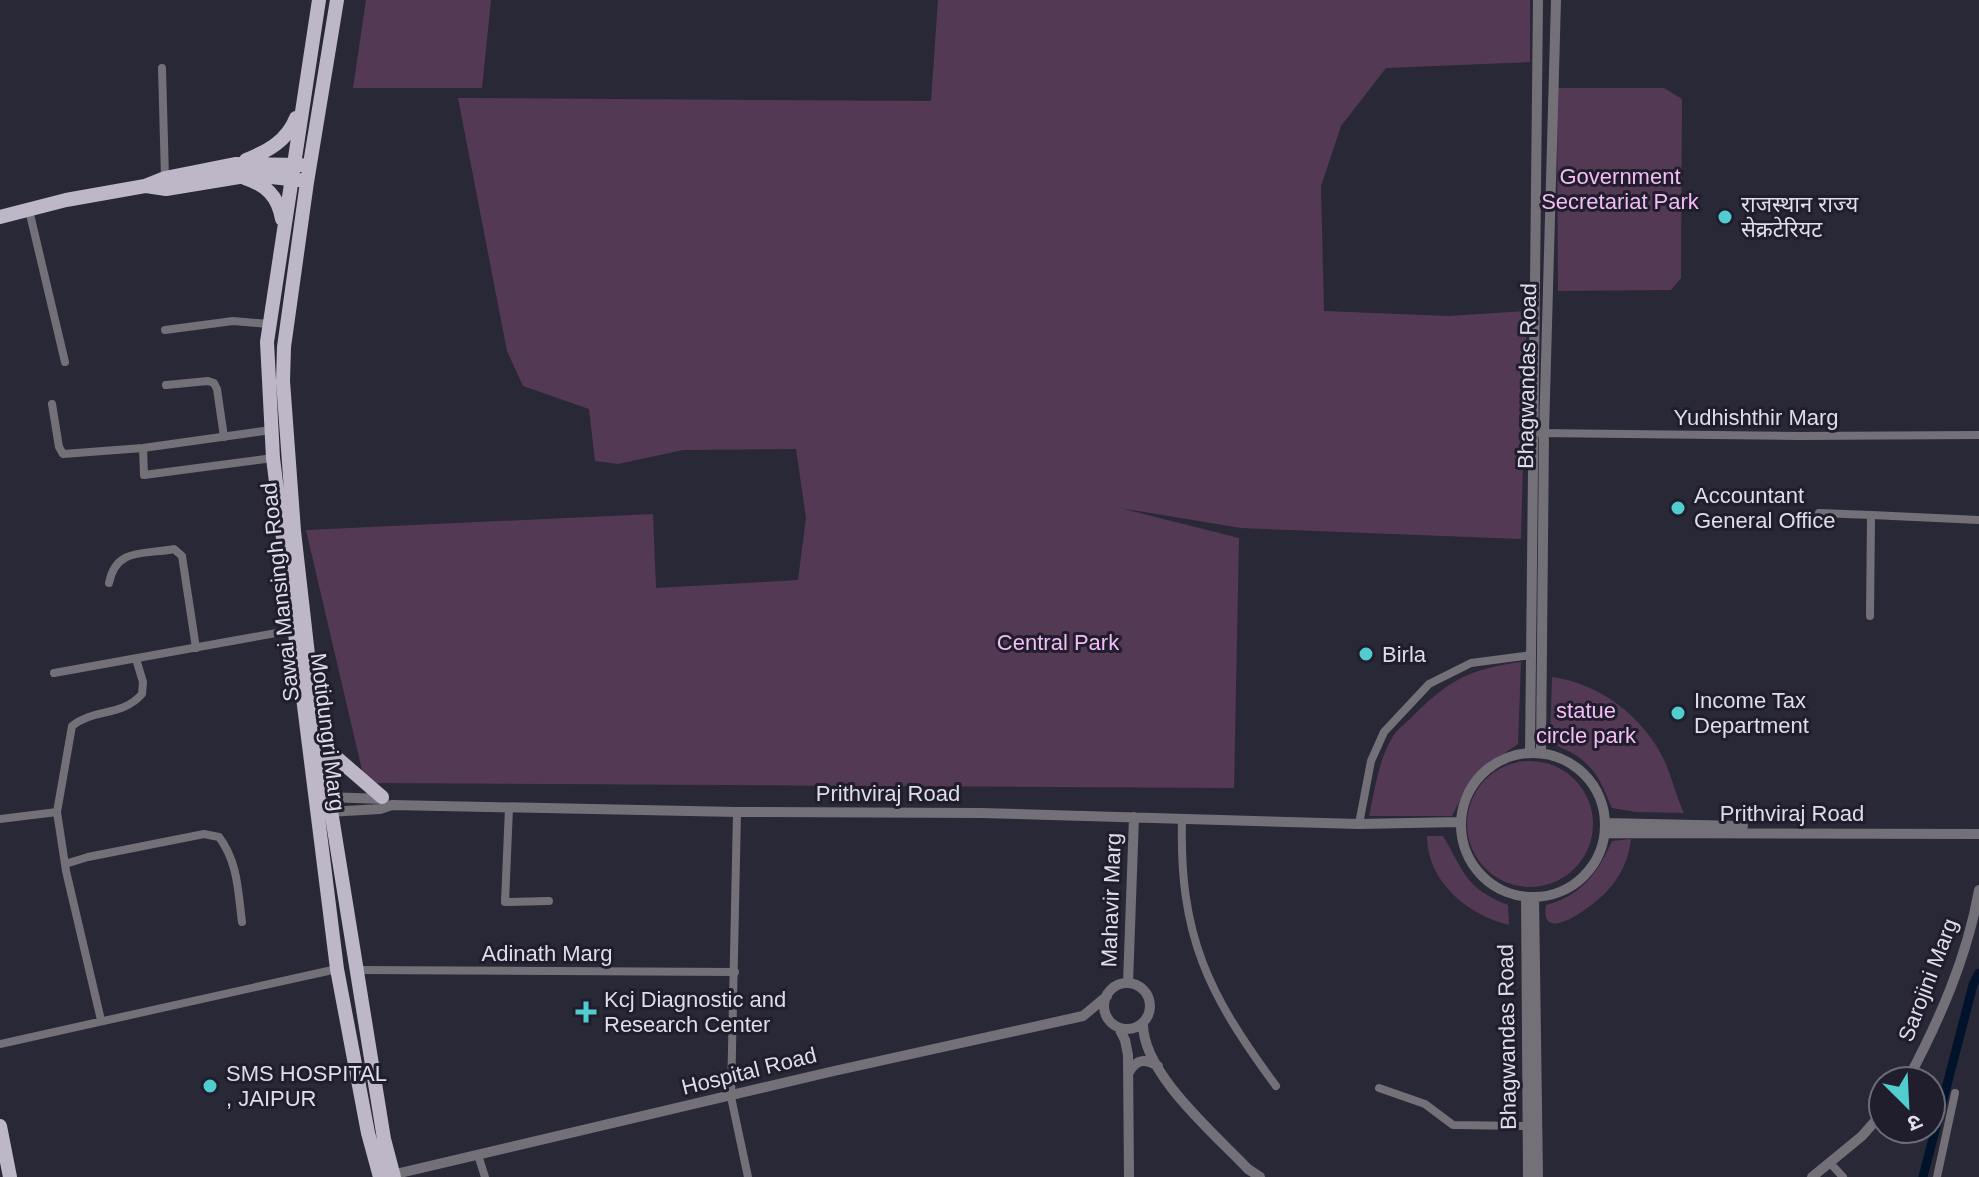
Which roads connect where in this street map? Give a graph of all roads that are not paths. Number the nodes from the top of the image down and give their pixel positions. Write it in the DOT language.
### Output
graph roads {
  1 [pos="319,0"];
  2 [pos="337,0"];
  3 [pos="1538,0"];
  4 [pos="1556,0"];
  5 [pos="162,68"];
  6 [pos="303,99"];
  7 [pos="310,166"];
  8 [pos="236,170"];
  9 [pos="292,171"];
  10 [pos="165,178"];
  11 [pos="307,182"];
  12 [pos="145,186"];
  13 [pos="29,210"];
  14 [pos="0,217"];
  15 [pos="284,231"];
  16 [pos="269,324"];
  17 [pos="165,330"];
  18 [pos="65,362"];
  19 [pos="166,385"];
  20 [pos="52,404"];
  21 [pos="271,430"];
  22 [pos="1539,433"];
  23 [pos="1979,435"];
  24 [pos="224,437"];
  25 [pos="143,448"];
  26 [pos="273,458"];
  27 [pos="1819,513"];
  28 [pos="1871,515"];
  29 [pos="1979,520"];
  30 [pos="109,583"];
  31 [pos="1870,616"];
  32 [pos="293,630"];
  33 [pos="196,648"];
  34 [pos="1531,655"];
  35 [pos="136,659"];
  36 [pos="54,673"];
  37 [pos="318,737"];
  38 [pos="1535,753"];
  39 [pos="387,801"];
  40 [pos="331,804"];
  41 [pos="315,806"];
  42 [pos="509,808"];
  43 [pos="57,812"];
  44 [pos="737,812"];
  45 [pos="1134,817"];
  46 [pos="0,819"];
  47 [pos="1182,819"];
  48 [pos="1460,822"];
  49 [pos="1359,824"];
  50 [pos="1605,828"];
  51 [pos="1979,831"];
  52 [pos="65,864"];
  53 [pos="1979,890"];
  54 [pos="1530,897"];
  55 [pos="549,901"];
  56 [pos="242,922"];
  57 [pos="337,969"];
  58 [pos="357,970"];
  59 [pos="735,972"];
  60 [pos="1128,983"];
  61 [pos="1107,996"];
  62 [pos="1083,1016"];
  63 [pos="1107,1018"];
  64 [pos="101,1020"];
  65 [pos="1143,1023"];
  66 [pos="1119,1028"];
  67 [pos="0,1044"];
  68 [pos="1916,1065"];
  69 [pos="1158,1066"];
  70 [pos="1128,1073"];
  71 [pos="1276,1086"];
  72 [pos="1379,1088"];
  73 [pos="1955,1093"];
  74 [pos="731,1097"];
  75 [pos="0,1126"];
  76 [pos="1528,1126"];
  77 [pos="1867,1130"];
  78 [pos="478,1155"];
  79 [pos="1830,1163"];
  80 [pos="388,1176"];
  81 [pos="10,1177"];
  82 [pos="485,1177"];
  83 [pos="748,1177"];
  84 [pos="1129,1177"];
  85 [pos="1260,1177"];
  86 [pos="1528,1177"];
  87 [pos="1538,1177"];
  88 [pos="1812,1177"];
  89 [pos="1843,1177"];
  90 [pos="1937,1177"];
  1 -- 6 [label="main road, Motidungri Marg"];
  2 -- 7 [label="main road, Sawai Mansingh Road"];
  3 -- 22 [label="street, Bhagwandas Road"];
  4 -- 22 [label="street, Bhagwandas Road"];
  5 -- 10 [label="street"];
  6 -- 8 [label="main road"];
  6 -- 9 [label="main road, Motidungri Marg"];
  7 -- 9 [label="main road"];
  7 -- 11 [label="main road, Sawai Mansingh Road"];
  8 -- 9 [label="main road"];
  8 -- 10 [label="main road"];
  8 -- 12 [label="main road"];
  8 -- 15 [label="main road"];
  9 -- 11 [label="main road"];
  9 -- 15 [label="main road, Motidungri Marg"];
  10 -- 12 [label="main road"];
  11 -- 37 [label="main road, Sawai Mansingh Road"];
  12 -- 13 [label="main road"];
  13 -- 14 [label="main road"];
  13 -- 18 [label="street"];
  15 -- 16 [label="main road, Motidungri Marg"];
  16 -- 17 [label="street"];
  16 -- 21 [label="main road, Motidungri Marg"];
  19 -- 24 [label="street"];
  20 -- 25 [label="street"];
  21 -- 24 [label="street"];
  21 -- 26 [label="main road, Motidungri Marg"];
  22 -- 23 [label="street, Yudhishthir Marg"];
  22 -- 34 [label="street, Bhagwandas Road"];
  22 -- 38 [label="street, Bhagwandas Road"];
  24 -- 25 [label="street"];
  25 -- 26 [label="street"];
  26 -- 32 [label="main road, Motidungri Marg"];
  27 -- 28 [label="street"];
  28 -- 29 [label="street"];
  28 -- 31 [label="street"];
  30 -- 33 [label="street"];
  32 -- 33 [label="street"];
  32 -- 41 [label="main road, Motidungri Marg"];
  33 -- 35 [label="street"];
  34 -- 38 [label="street, Bhagwandas Road"];
  34 -- 49 [label="street"];
  35 -- 36 [label="street"];
  35 -- 43 [label="street"];
  37 -- 39 [label="main road"];
  37 -- 40 [label="main road, Sawai Mansingh Road"];
  38 -- 48 [label="street"];
  38 -- 50 [label="street"];
  39 -- 40 [label="street, Prithviraj Road"];
  39 -- 42 [label="street, Prithviraj Road"];
  40 -- 41 [label="street, Prithviraj Road"];
  40 -- 58 [label="main road, Sawai Mansingh Road"];
  41 -- 57 [label="main road, Motidungri Marg"];
  42 -- 44 [label="street, Prithviraj Road"];
  42 -- 55 [label="street"];
  43 -- 46 [label="street"];
  43 -- 52 [label="street"];
  44 -- 45 [label="street, Prithviraj Road"];
  44 -- 59 [label="street"];
  45 -- 47 [label="street, Prithviraj Road"];
  45 -- 60 [label="street, Mahavir Marg"];
  47 -- 49 [label="street, Prithviraj Road"];
  47 -- 71 [label="street"];
  48 -- 49 [label="street, Prithviraj Road"];
  48 -- 54 [label="street"];
  50 -- 51 [label="street, Prithviraj Road"];
  50 -- 54 [label="street"];
  52 -- 56 [label="street"];
  52 -- 64 [label="street"];
  53 -- 68 [label="street, Sarojini Marg"];
  54 -- 76 [label="street, Bhagwandas Road"];
  54 -- 87 [label="street, Bhagwandas Road"];
  57 -- 64 [label="street"];
  57 -- 80 [label="main road, Motidungri Marg"];
  58 -- 59 [label="street, Adinath Marg"];
  58 -- 80 [label="main road, Sawai Mansingh Road"];
  59 -- 74 [label="street"];
  60 -- 61 [label="street"];
  60 -- 65 [label="street"];
  61 -- 62 [label="street, Hospital Road"];
  61 -- 63 [label="street"];
  62 -- 63 [label="street"];
  62 -- 74 [label="street, Hospital Road"];
  63 -- 66 [label="street"];
  64 -- 67 [label="street"];
  65 -- 66 [label="street"];
  65 -- 69 [label="street"];
  66 -- 70 [label="street"];
  69 -- 70 [label="street"];
  69 -- 85 [label="street"];
  70 -- 84 [label="street"];
  72 -- 76 [label="street"];
  73 -- 90 [label="street"];
  74 -- 78 [label="street, Hospital Road"];
  74 -- 83 [label="street"];
  75 -- 81 [label="main road"];
  76 -- 86 [label="street, Bhagwandas Road"];
  77 -- 79 [label="street"];
  78 -- 80 [label="street, Hospital Road"];
  78 -- 82 [label="street"];
  79 -- 88 [label="street"];
  79 -- 89 [label="street"];
}
